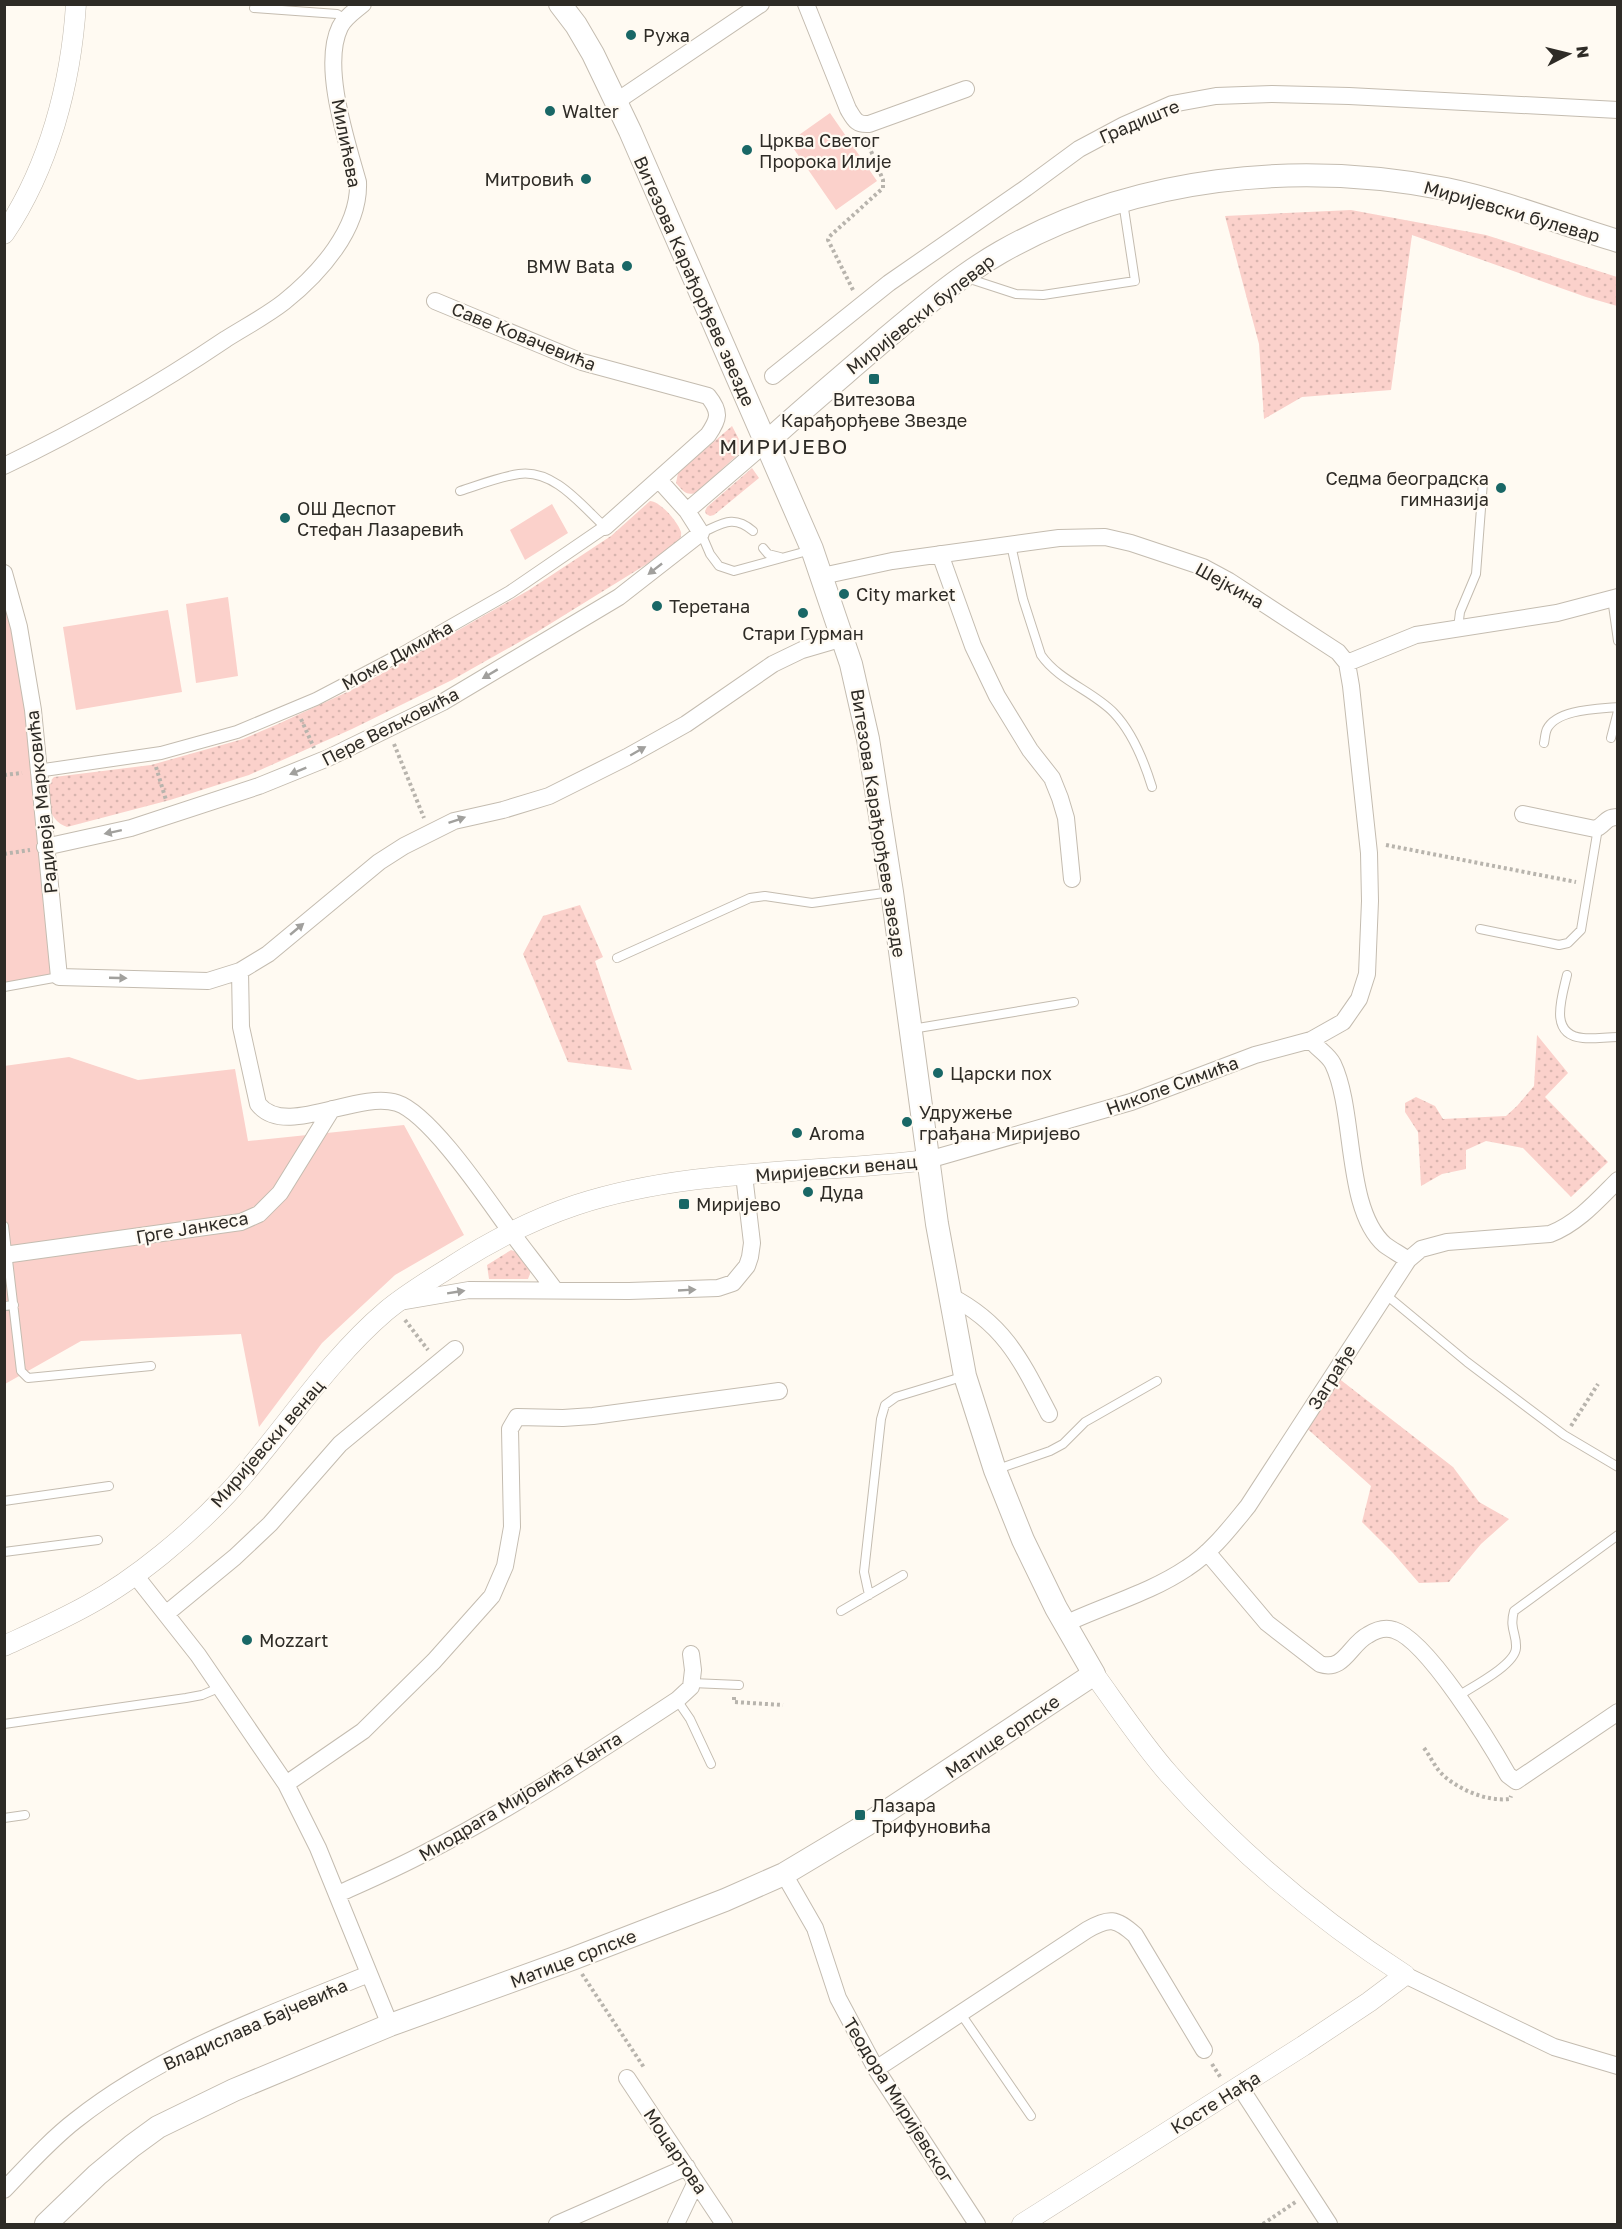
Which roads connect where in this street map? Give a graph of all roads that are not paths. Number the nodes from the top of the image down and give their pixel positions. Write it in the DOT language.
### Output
graph roads {
  1 [pos="76,4"];
  2 [pos="363,4"];
  3 [pos="560,4"];
  4 [pos="806,4"];
  5 [pos="758,5"];
  6 [pos="254,8"];
  7 [pos="345,19"];
  8 [pos="966,89"];
  9 [pos="616,101"];
  10 [pos="1617,110"];
  11 [pos="1123,201"];
  12 [pos="4,234"];
  13 [pos="1617,242"];
  14 [pos="963,277"];
  15 [pos="435,301"];
  16 [pos="773,376"];
  17 [pos="708,435"];
  18 [pos="767,442"];
  19 [pos="4,466"];
  20 [pos="659,480"];
  21 [pos="1483,482"];
  22 [pos="460,491"];
  23 [pos="687,511"];
  24 [pos="606,527"];
  25 [pos="753,531"];
  26 [pos="701,533"];
  27 [pos="1011,545"];
  28 [pos="763,549"];
  29 [pos="812,549"];
  30 [pos="940,554"];
  31 [pos="780,557"];
  32 [pos="822,576"];
  33 [pos="6,583"];
  34 [pos="1615,598"];
  35 [pos="1458,628"];
  36 [pos="843,638"];
  37 [pos="1617,641"];
  38 [pos="1347,663"];
  39 [pos="1617,709"];
  40 [pos="1611,738"];
  41 [pos="1544,743"];
  42 [pos="38,771"];
  43 [pos="1152,787"];
  44 [pos="1523,814"];
  45 [pos="1617,817"];
  46 [pos="1598,828"];
  47 [pos="45,847"];
  48 [pos="1072,879"];
  49 [pos="892,892"];
  50 [pos="1480,929"];
  51 [pos="617,958"];
  52 [pos="240,971"];
  53 [pos="1566,975"];
  54 [pos="59,976"];
  55 [pos="4,987"];
  56 [pos="1074,1002"];
  57 [pos="910,1029"];
  58 [pos="1617,1037"];
  59 [pos="1311,1040"];
  60 [pos="332,1109"];
  61 [pos="928,1160"];
  62 [pos="744,1175"];
  63 [pos="1617,1180"];
  64 [pos="4,1226"];
  65 [pos="511,1232"];
  66 [pos="7,1254"];
  67 [pos="1408,1260"];
  68 [pos="555,1290"];
  69 [pos="1385,1294"];
  70 [pos="950,1296"];
  71 [pos="396,1304"];
  72 [pos="9,1305"];
  73 [pos="455,1349"];
  74 [pos="151,1366"];
  75 [pos="965,1376"];
  76 [pos="1157,1381"];
  77 [pos="779,1391"];
  78 [pos="1049,1414"];
  79 [pos="1617,1467"];
  80 [pos="995,1470"];
  81 [pos="109,1486"];
  82 [pos="4,1501"];
  83 [pos="1617,1535"];
  84 [pos="98,1540"];
  85 [pos="4,1552"];
  86 [pos="1207,1552"];
  87 [pos="135,1575"];
  88 [pos="903,1575"];
  89 [pos="869,1595"];
  90 [pos="841,1611"];
  91 [pos="167,1613"];
  92 [pos="1065,1624"];
  93 [pos="4,1646"];
  94 [pos="691,1654"];
  95 [pos="1094,1674"];
  96 [pos="692,1683"];
  97 [pos="737,1685"];
  98 [pos="221,1687"];
  99 [pos="1458,1696"];
  100 [pos="677,1700"];
  101 [pos="1617,1712"];
  102 [pos="4,1724"];
  103 [pos="711,1764"];
  104 [pos="286,1784"];
  105 [pos="25,1815"];
  106 [pos="4,1818"];
  107 [pos="784,1874"];
  108 [pos="338,1894"];
  109 [pos="369,1974"];
  110 [pos="1405,1975"];
  111 [pos="961,2014"];
  112 [pos="390,2025"];
  113 [pos="1204,2050"];
  114 [pos="1617,2066"];
  115 [pos="876,2069"];
  116 [pos="627,2078"];
  117 [pos="1240,2087"];
  118 [pos="1030,2116"];
  119 [pos="687,2167"];
  120 [pos="696,2182"];
  121 [pos="4,2190"];
  122 [pos="46,2224"];
  123 [pos="557,2224"];
  124 [pos="676,2224"];
  125 [pos="724,2224"];
  126 [pos="977,2224"];
  127 [pos="1022,2224"];
  128 [pos="1329,2224"];
  1 -- 12 [label="street"];
  2 -- 7 [label="street"];
  3 -- 9 [label="main road, Витезова Карађорђеве звезде"];
  4 -- 8 [label="street"];
  5 -- 9 [label="street"];
  6 -- 7 [label="lane"];
  7 -- 19 [label="street, Милићева"];
  9 -- 18 [label="main road, Витезова Карађорђеве звезде"];
  10 -- 16 [label="street, Градиште"];
  11 -- 13 [label="main road, Миријевски булевар"];
  11 -- 14 [label="main road, Миријевски булевар"];
  11 -- 14 [label="lane"];
  14 -- 18 [label="main road, Миријевски булевар"];
  15 -- 17 [label="street, Саве Ковачевића"];
  17 -- 20 [label="street, Моме Димића"];
  18 -- 23 [label="street"];
  18 -- 29 [label="main road, Витезова Карађорђеве звезде"];
  20 -- 23 [label="street"];
  20 -- 24 [label="street, Моме Димића"];
  21 -- 35 [label="lane"];
  22 -- 24 [label="lane"];
  23 -- 26 [label="street"];
  24 -- 42 [label="street, Моме Димића"];
  25 -- 26 [label="lane"];
  26 -- 31 [label="lane"];
  26 -- 47 [label="street, Пере Вељковића, one-way"];
  27 -- 30 [label="street, Шејкина"];
  27 -- 38 [label="street, Шејкина"];
  27 -- 43 [label="lane"];
  28 -- 31 [label="lane"];
  29 -- 31 [label="lane"];
  29 -- 32 [label="main road, Витезова Карађорђеве звезде"];
  30 -- 32 [label="street, Шејкина"];
  30 -- 48 [label="street"];
  32 -- 36 [label="main road, Витезова Карађорђеве звезде"];
  33 -- 42 [label="street, Радивоја Марковића"];
  34 -- 35 [label="street"];
  34 -- 37 [label="lane"];
  35 -- 38 [label="street"];
  36 -- 49 [label="main road, Витезова Карађорђеве звезде"];
  52 -- 36 [label="street, one-way"];
  38 -- 59 [label="street, Николе Симића"];
  39 -- 40 [label="lane"];
  39 -- 41 [label="lane"];
  42 -- 47 [label="street, Радивоја Марковића"];
  44 -- 46 [label="street"];
  45 -- 46 [label="street"];
  46 -- 50 [label="lane"];
  47 -- 54 [label="street, Радивоја Марковића"];
  49 -- 51 [label="lane"];
  49 -- 57 [label="main road, Витезова Карађорђеве звезде"];
  54 -- 52 [label="street, one-way"];
  52 -- 60 [label="street"];
  53 -- 58 [label="lane"];
  54 -- 55 [label="lane"];
  56 -- 57 [label="lane"];
  57 -- 61 [label="main road, Витезова Карађорђеве звезде"];
  59 -- 61 [label="street, Николе Симића"];
  59 -- 67 [label="street"];
  60 -- 65 [label="street"];
  60 -- 66 [label="street, Грге Јанкеса"];
  61 -- 62 [label="street, Миријевски венац"];
  61 -- 70 [label="main road, Витезова Карађорђеве звезде"];
  62 -- 65 [label="street, Миријевски венац"];
  68 -- 62 [label="street, Миријевски венац, one-way"];
  63 -- 67 [label="street, Заграђе"];
  64 -- 66 [label="lane"];
  65 -- 68 [label="street"];
  65 -- 71 [label="street, Миријевски венац"];
  66 -- 72 [label="lane"];
  67 -- 69 [label="street, Заграђе"];
  71 -- 68 [label="street, one-way"];
  69 -- 79 [label="lane"];
  69 -- 86 [label="street, Заграђе"];
  70 -- 75 [label="main road, Витезова Карађорђеве звезде"];
  70 -- 78 [label="street"];
  71 -- 87 [label="street, Миријевски венац"];
  72 -- 74 [label="lane"];
  73 -- 91 [label="street"];
  75 -- 80 [label="main road, Витезова Карађорђеве звезде"];
  75 -- 89 [label="lane"];
  76 -- 80 [label="lane"];
  77 -- 104 [label="street"];
  80 -- 92 [label="main road, Витезова Карађорђеве звезде"];
  81 -- 82 [label="lane"];
  83 -- 99 [label="lane"];
  84 -- 85 [label="lane"];
  86 -- 92 [label="street, Заграђе"];
  86 -- 99 [label="street"];
  87 -- 91 [label="street, Владислава Бајчевића"];
  87 -- 93 [label="street, Миријевски венац"];
  88 -- 89 [label="lane"];
  89 -- 90 [label="lane"];
  91 -- 98 [label="street, Владислава Бајчевића"];
  92 -- 95 [label="main road, Витезова Карађорђеве звезде"];
  94 -- 96 [label="street"];
  95 -- 107 [label="main road, Матице српске"];
  95 -- 110 [label="street, Витезова Карађорђеве звезде"];
  96 -- 97 [label="lane"];
  96 -- 100 [label="street, Миодрага Мијовића Канта"];
  98 -- 102 [label="lane"];
  98 -- 104 [label="street, Владислава Бајчевића"];
  99 -- 101 [label="street"];
  100 -- 103 [label="lane"];
  100 -- 108 [label="street, Миодрага Мијовића Канта"];
  104 -- 108 [label="street, Владислава Бајчевића"];
  105 -- 106 [label="lane"];
  107 -- 112 [label="main road, Матице српске"];
  107 -- 115 [label="street, Теодора Миријевског"];
  108 -- 109 [label="street, Владислава Бајчевића"];
  109 -- 112 [label="street, Владислава Бајчевића"];
  109 -- 121 [label="street, Владислава Бајчевића"];
  110 -- 114 [label="street, Витезова Карађорђеве звезде"];
  110 -- 117 [label="street, Косте Нађа"];
  111 -- 113 [label="street"];
  111 -- 115 [label="street"];
  111 -- 118 [label="lane"];
  112 -- 122 [label="main road, Матице српске"];
  115 -- 126 [label="street, Теодора Миријевског"];
  116 -- 119 [label="street, Моцартова"];
  117 -- 127 [label="street, Косте Нађа"];
  117 -- 128 [label="street"];
  119 -- 120 [label="street, Моцартова"];
  119 -- 123 [label="street"];
  120 -- 124 [label="street"];
  120 -- 125 [label="street, Моцартова"];
}
